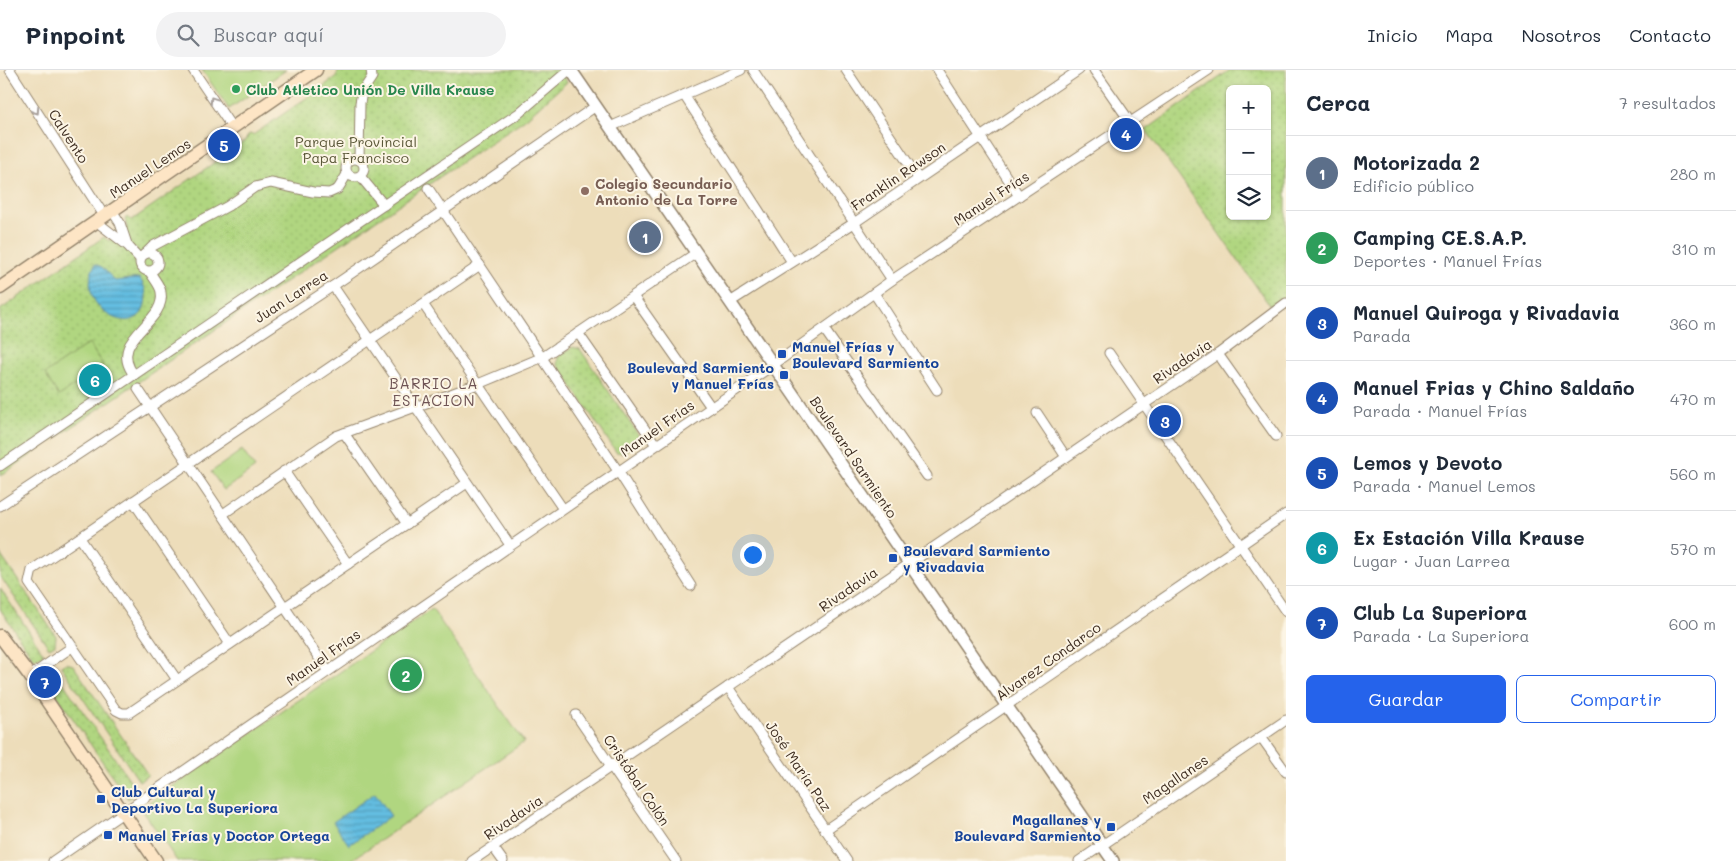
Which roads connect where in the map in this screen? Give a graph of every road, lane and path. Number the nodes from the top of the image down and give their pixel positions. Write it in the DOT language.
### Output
graph roads {
  1 [pos="10,70"];
  2 [pos="193,70"];
  3 [pos="316,70"];
  4 [pos="371,70"];
  5 [pos="570,70"];
  6 [pos="741,70"];
  7 [pos="753,70"];
  8 [pos="846,70"];
  9 [pos="937,70"];
  10 [pos="1079,70"];
  11 [pos="1094,70"];
  12 [pos="1209,70"];
  13 [pos="684,95"];
  14 [pos="596,106"];
  15 [pos="1130,123"];
  16 [pos="610,127"];
  17 [pos="233,129"];
  18 [pos="980,137"];
  19 [pos="359,160"];
  20 [pos="347,174"];
  21 [pos="360,176"];
  22 [pos="918,178"];
  23 [pos="428,188"];
  24 [pos="1019,196"];
  25 [pos="384,205"];
  26 [pos="442,210"];
  27 [pos="105,217"];
  28 [pos="854,223"];
  29 [pos="128,246"];
  30 [pos="696,252"];
  31 [pos="142,257"];
  32 [pos="792,262"];
  33 [pos="480,266"];
  34 [pos="150,272"];
  35 [pos="892,280"];
  36 [pos="332,286"];
  37 [pos="0,288"];
  38 [pos="874,293"];
  39 [pos="632,296"];
  40 [pos="730,302"];
  41 [pos="1286,303"];
  42 [pos="423,304"];
  43 [pos="824,329"];
  44 [pos="578,333"];
  45 [pos="370,340"];
  46 [pos="1108,353"];
  47 [pos="1218,354"];
  48 [pos="543,357"];
  49 [pos="773,365"];
  50 [pos="134,375"];
  51 [pos="478,384"];
  52 [pos="138,389"];
  53 [pos="937,390"];
  54 [pos="1144,404"];
  55 [pos="149,406"];
  56 [pos="415,406"];
  57 [pos="711,407"];
  58 [pos="1036,413"];
  59 [pos="344,433"];
  60 [pos="1276,436"];
  61 [pos="656,445"];
  62 [pos="1066,457"];
  63 [pos="188,462"];
  64 [pos="0,466"];
  65 [pos="284,471"];
  66 [pos="618,471"];
  67 [pos="927,476"];
  68 [pos="468,483"];
  69 [pos="133,502"];
  70 [pos="0,506"];
  71 [pos="563,509"];
  72 [pos="223,514"];
  73 [pos="1286,514"];
  74 [pos="407,524"];
  75 [pos="80,538"];
  76 [pos="510,545"];
  77 [pos="1240,545"];
  78 [pos="348,564"];
  79 [pos="909,564"];
  80 [pos="691,586"];
  81 [pos="284,608"];
  82 [pos="1286,612"];
  83 [pos="0,629"];
  84 [pos="0,636"];
  85 [pos="230,644"];
  86 [pos="72,647"];
  87 [pos="327,670"];
  88 [pos="27,671"];
  89 [pos="177,680"];
  90 [pos="728,687"];
  91 [pos="1007,706"];
  92 [pos="576,715"];
  93 [pos="1286,720"];
  94 [pos="1261,737"];
  95 [pos="611,767"];
  96 [pos="1286,772"];
  97 [pos="123,812"];
  98 [pos="826,830"];
  99 [pos="1102,845"];
  100 [pos="494,847"];
  101 [pos="53,861"];
  102 [pos="156,861"];
  103 [pos="472,861"];
  104 [pos="503,861"];
  105 [pos="676,861"];
  106 [pos="847,861"];
  107 [pos="1079,861"];
  108 [pos="1113,861"];
  1 -- 27 [label="street, Calvento, one-way"];
  17 -- 2 [label="street, one-way"];
  3 -- 17 [label="main road, Manuel Lemos"];
  4 -- 19 [label="street"];
  5 -- 14 [label="street, Boulevard Sarmiento"];
  5 -- 25 [label="street"];
  6 -- 13 [label="street"];
  7 -- 28 [label="street"];
  8 -- 22 [label="street"];
  9 -- 18 [label="street"];
  10 -- 18 [label="street, Franklin Rawson"];
  11 -- 15 [label="street"];
  12 -- 15 [label="street, Manuel Frías"];
  13 -- 16 [label="street"];
  13 -- 32 [label="street"];
  14 -- 16 [label="street, Boulevard Sarmiento"];
  14 -- 26 [label="street, Juan Larrea"];
  15 -- 24 [label="street, Manuel Frías"];
  16 -- 30 [label="street, Boulevard Sarmiento"];
  17 -- 27 [label="main road, Manuel Lemos"];
  18 -- 22 [label="street, Franklin Rawson"];
  18 -- 24 [label="street"];
  19 -- 20 [label="street"];
  19 -- 21 [label="street"];
  20 -- 21 [label="street"];
  20 -- 31 [label="street"];
  21 -- 25 [label="street"];
  22 -- 28 [label="street, Franklin Rawson"];
  23 -- 26 [label="street"];
  24 -- 35 [label="street, Manuel Frías"];
  25 -- 50 [label="street"];
  26 -- 33 [label="street"];
  26 -- 36 [label="street, Juan Larrea"];
  27 -- 29 [label="street"];
  27 -- 29 [label="street"];
  27 -- 37 [label="main road, Manuel Lemos"];
  28 -- 32 [label="street, Franklin Rawson"];
  28 -- 35 [label="street"];
  29 -- 31 [label="street"];
  30 -- 39 [label="street"];
  30 -- 40 [label="street, Boulevard Sarmiento"];
  31 -- 34 [label="street"];
  31 -- 34 [label="street"];
  32 -- 40 [label="street, Franklin Rawson"];
  33 -- 42 [label="street"];
  33 -- 48 [label="street"];
  34 -- 50 [label="street"];
  35 -- 38 [label="street, Manuel Frías"];
  36 -- 45 [label="street"];
  36 -- 55 [label="street, Juan Larrea"];
  38 -- 43 [label="street, Manuel Frías"];
  38 -- 53 [label="street"];
  39 -- 44 [label="street"];
  39 -- 57 [label="street"];
  40 -- 49 [label="street, Boulevard Sarmiento"];
  41 -- 47 [label="street, Rivadavia"];
  42 -- 45 [label="street"];
  42 -- 51 [label="street"];
  43 -- 49 [label="street, Manuel Frías"];
  43 -- 67 [label="street"];
  44 -- 48 [label="street"];
  44 -- 61 [label="street"];
  45 -- 56 [label="street"];
  45 -- 63 [label="street"];
  46 -- 54 [label="street"];
  47 -- 54 [label="street, Rivadavia"];
  47 -- 60 [label="street"];
  48 -- 51 [label="street"];
  48 -- 66 [label="street"];
  49 -- 57 [label="street, Manuel Frías"];
  49 -- 79 [label="street, Boulevard Sarmiento"];
  50 -- 64 [label="street"];
  51 -- 56 [label="street"];
  51 -- 71 [label="street"];
  52 -- 55 [label="street"];
  54 -- 62 [label="street, Rivadavia"];
  54 -- 77 [label="street"];
  55 -- 63 [label="street"];
  55 -- 70 [label="street, Juan Larrea"];
  56 -- 59 [label="street"];
  56 -- 68 [label="street"];
  57 -- 61 [label="street, Manuel Frías"];
  58 -- 62 [label="street"];
  59 -- 65 [label="street"];
  59 -- 74 [label="street"];
  61 -- 66 [label="street, Manuel Frías"];
  62 -- 79 [label="street, Rivadavia"];
  63 -- 69 [label="street"];
  63 -- 72 [label="street"];
  65 -- 72 [label="street"];
  65 -- 78 [label="street"];
  66 -- 71 [label="street, Manuel Frías"];
  66 -- 80 [label="street"];
  68 -- 74 [label="street"];
  68 -- 76 [label="street"];
  69 -- 75 [label="street"];
  69 -- 85 [label="street"];
  71 -- 76 [label="street, Manuel Frías"];
  72 -- 81 [label="street"];
  73 -- 77 [label="street, Alvarez Condarco"];
  74 -- 78 [label="street"];
  75 -- 86 [label="street"];
  75 -- 89 [label="street"];
  76 -- 87 [label="street, Manuel Frías"];
  77 -- 82 [label="street"];
  77 -- 91 [label="street, Alvarez Condarco"];
  78 -- 81 [label="street"];
  79 -- 90 [label="street, Rivadavia"];
  79 -- 91 [label="street, Boulevard Sarmiento"];
  81 -- 85 [label="street"];
  81 -- 87 [label="street"];
  83 -- 88 [label="main road"];
  84 -- 88 [label="main road"];
  85 -- 89 [label="street"];
  86 -- 88 [label="street"];
  86 -- 89 [label="street"];
  87 -- 97 [label="street, Manuel Frías"];
  88 -- 97 [label="main road"];
  90 -- 95 [label="street, Rivadavia"];
  90 -- 98 [label="street, José María Paz"];
  91 -- 98 [label="street, Alvarez Condarco"];
  91 -- 99 [label="street, Boulevard Sarmiento"];
  92 -- 95 [label="street, Cristóbal Colón"];
  93 -- 94 [label="street, Magallanes"];
  94 -- 96 [label="street"];
  94 -- 99 [label="street, Magallanes"];
  95 -- 100 [label="street, Rivadavia"];
  95 -- 105 [label="street, Cristóbal Colón"];
  97 -- 101 [label="street, Manuel Frías"];
  97 -- 102 [label="main road"];
  98 -- 106 [label="street, José María Paz"];
  99 -- 107 [label="street, Magallanes"];
  99 -- 108 [label="street, Boulevard Sarmiento"];
  100 -- 103 [label="street, Rivadavia"];
  100 -- 104 [label="street"];
}
